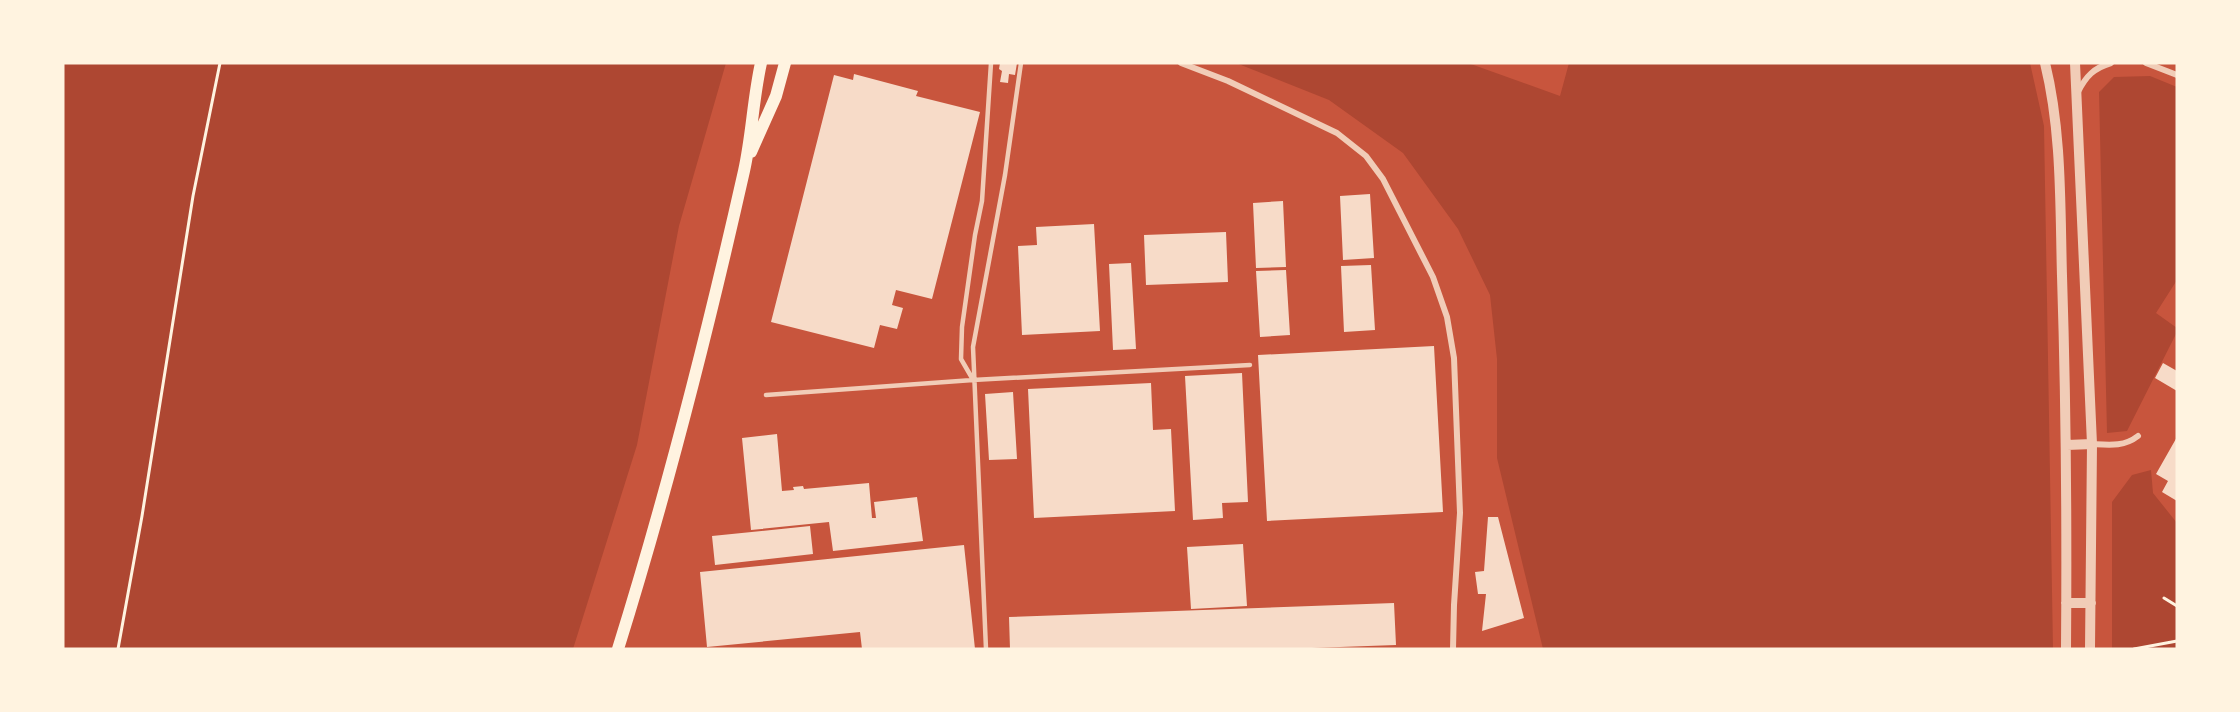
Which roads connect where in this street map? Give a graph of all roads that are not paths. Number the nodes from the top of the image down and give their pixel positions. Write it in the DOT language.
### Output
graph roads {
  1 [pos="761,63"];
  2 [pos="785,63"];
  3 [pos="992,63"];
  4 [pos="1021,63"];
  5 [pos="1181,63"];
  6 [pos="2045,63"];
  7 [pos="2076,63"];
  8 [pos="2111,63"];
  9 [pos="2146,63"];
  10 [pos="2177,75"];
  11 [pos="2078,92"];
  12 [pos="745,167"];
  13 [pos="1250,365"];
  14 [pos="973,380"];
  15 [pos="766,395"];
  16 [pos="2138,436"];
  17 [pos="2067,444"];
  18 [pos="2092,444"];
  19 [pos="2066,603"];
  20 [pos="2091,603"];
  21 [pos="618,649"];
  22 [pos="986,649"];
  23 [pos="1453,649"];
  24 [pos="2066,649"];
  25 [pos="2090,649"];
  1 -- 12 [label="main road"];
  2 -- 12 [label="main road"];
  3 -- 14 [label="lane"];
  4 -- 14 [label="lane"];
  5 -- 23 [label="street"];
  6 -- 17 [label="street"];
  7 -- 11 [label="street"];
  8 -- 11 [label="street"];
  9 -- 10 [label="street"];
  11 -- 18 [label="street"];
  12 -- 21 [label="main road"];
  13 -- 14 [label="lane"];
  14 -- 15 [label="lane"];
  14 -- 22 [label="lane"];
  16 -- 18 [label="street"];
  17 -- 18 [label="street"];
  17 -- 19 [label="street"];
  18 -- 20 [label="street"];
  19 -- 20 [label="street"];
  19 -- 24 [label="street"];
  20 -- 25 [label="street"];
}
